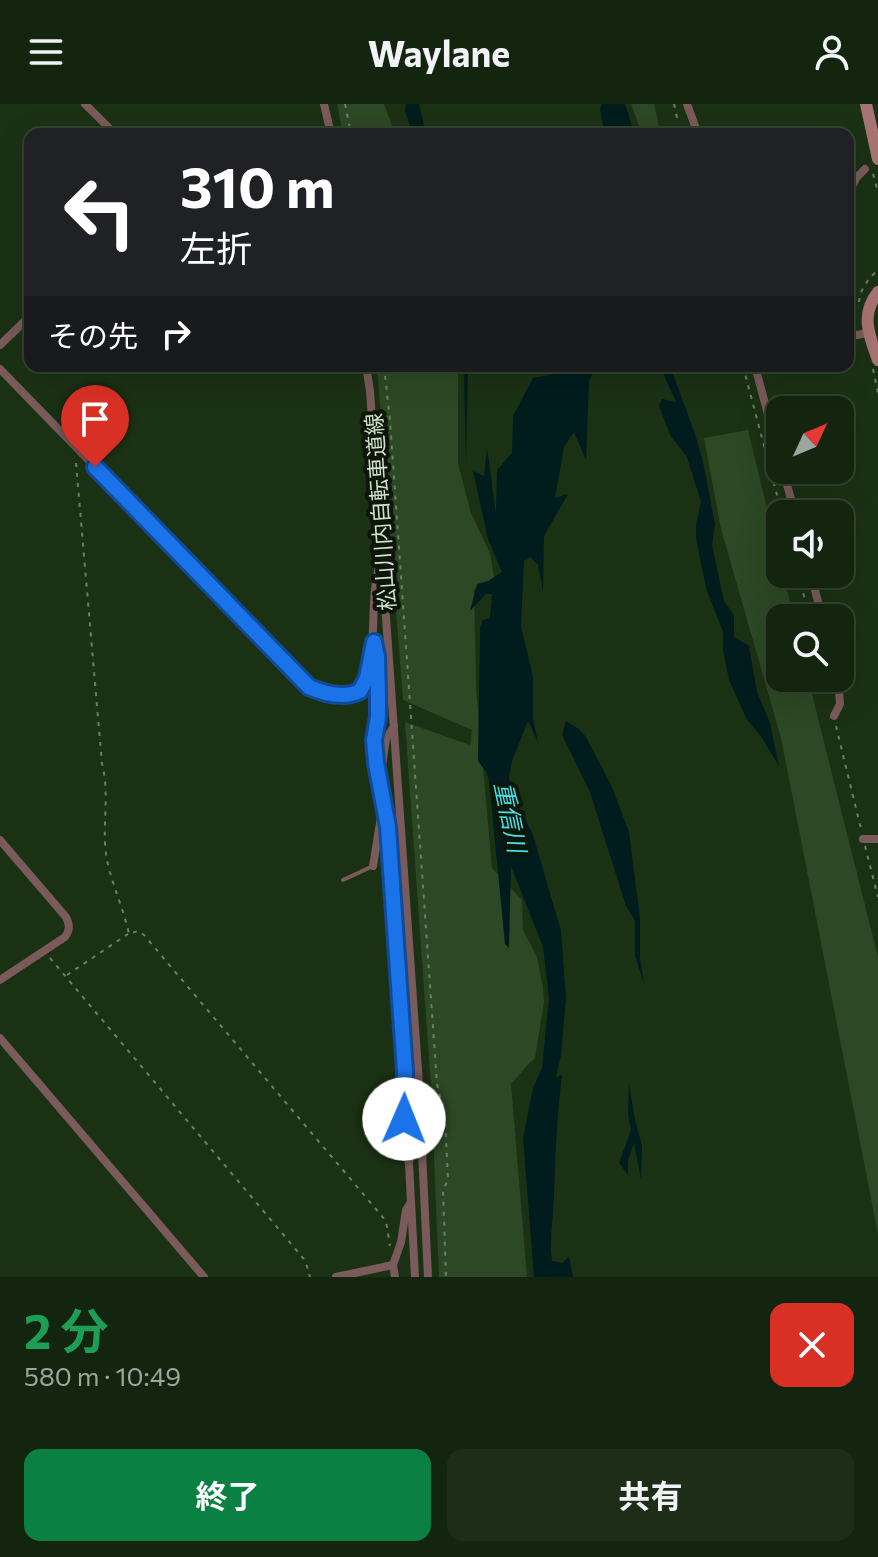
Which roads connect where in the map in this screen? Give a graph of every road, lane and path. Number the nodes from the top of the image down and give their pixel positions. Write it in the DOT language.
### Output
graph roads {
  1 [pos="85,104"];
  2 [pos="324,104"];
  3 [pos="345,104"];
  4 [pos="674,104"];
  5 [pos="687,104"];
  6 [pos="866,104"];
  7 [pos="109,128"];
  8 [pos="330,128"];
  9 [pos="350,128"];
  10 [pos="681,128"];
  11 [pos="696,128"];
  12 [pos="878,159"];
  13 [pos="865,169"];
  14 [pos="854,182"];
  15 [pos="878,292"];
  16 [pos="24,322"];
  17 [pos="868,333"];
  18 [pos="854,334"];
  19 [pos="0,345"];
  20 [pos="878,360"];
  21 [pos="0,369"];
  22 [pos="367,372"];
  23 [pos="385,372"];
  24 [pos="745,372"];
  25 [pos="757,372"];
  26 [pos="766,407"];
  27 [pos="75,446"];
  28 [pos="778,500"];
  29 [pos="382,557"];
  30 [pos="374,642"];
  31 [pos="828,692"];
  32 [pos="839,692"];
  33 [pos="834,716"];
  34 [pos="394,726"];
  35 [pos="380,779"];
  36 [pos="383,807"];
  37 [pos="863,839"];
  38 [pos="878,839"];
  39 [pos="0,840"];
  40 [pos="373,866"];
  41 [pos="343,880"];
  42 [pos="878,897"];
  43 [pos="129,934"];
  44 [pos="43,951"];
  45 [pos="65,977"];
  46 [pos="0,980"];
  47 [pos="0,1038"];
  48 [pos="419,1084"];
  49 [pos="409,1164"];
  50 [pos="411,1202"];
  51 [pos="393,1265"];
  52 [pos="204,1277"];
  53 [pos="310,1277"];
  54 [pos="336,1277"];
  55 [pos="395,1277"];
  56 [pos="415,1277"];
  57 [pos="428,1277"];
  58 [pos="446,1277"];
  1 -- 7 [label="street"];
  2 -- 8 [label="street"];
  3 -- 9 [label="path"];
  4 -- 10 [label="path"];
  5 -- 11 [label="street"];
  6 -- 12 [label="street"];
  13 -- 14 [label="street"];
  15 -- 17 [label="street"];
  16 -- 19 [label="street"];
  17 -- 18 [label="street"];
  17 -- 20 [label="street"];
  21 -- 27 [label="street"];
  22 -- 29 [label="street"];
  23 -- 58 [label="path, 松山川内自転車道線"];
  24 -- 28 [label="path"];
  25 -- 26 [label="street"];
  27 -- 30 [label="street"];
  27 -- 43 [label="path"];
  29 -- 30 [label="street"];
  29 -- 34 [label="street"];
  30 -- 35 [label="street"];
  31 -- 33 [label="path"];
  32 -- 33 [label="street"];
  33 -- 37 [label="path"];
  34 -- 35 [label="street"];
  34 -- 48 [label="street"];
  35 -- 36 [label="street"];
  36 -- 40 [label="street"];
  36 -- 49 [label="street"];
  37 -- 38 [label="street"];
  37 -- 42 [label="path"];
  39 -- 44 [label="street"];
  40 -- 41 [label="lane"];
  43 -- 45 [label="path"];
  43 -- 51 [label="path"];
  44 -- 45 [label="path"];
  44 -- 46 [label="street"];
  45 -- 53 [label="path"];
  47 -- 52 [label="street"];
  48 -- 49 [label="street"];
  48 -- 57 [label="street"];
  49 -- 50 [label="street"];
  50 -- 51 [label="street"];
  50 -- 56 [label="street"];
  51 -- 54 [label="street"];
  51 -- 55 [label="street"];
}
